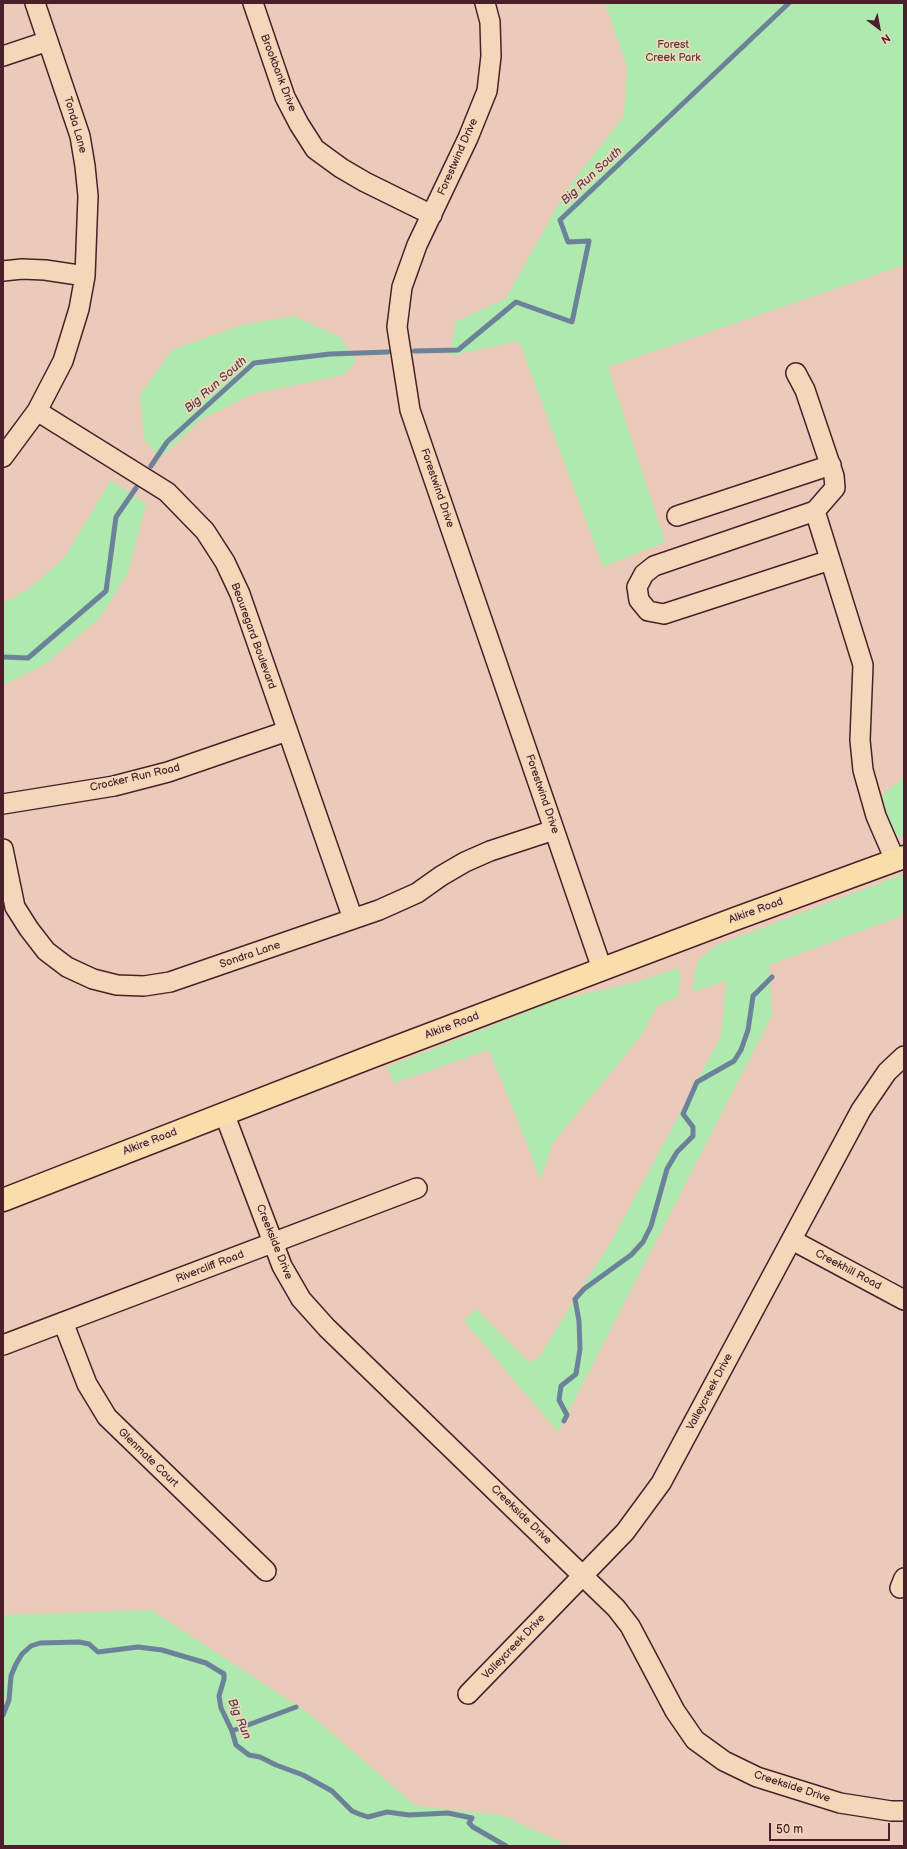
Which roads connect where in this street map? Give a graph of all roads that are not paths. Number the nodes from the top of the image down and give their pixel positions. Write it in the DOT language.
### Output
graph roads {
  1 [pos="36,3"];
  2 [pos="253,3"];
  3 [pos="485,3"];
  4 [pos="48,41"];
  5 [pos="3,56"];
  6 [pos="432,215"];
  7 [pos="3,271"];
  8 [pos="85,276"];
  9 [pos="796,373"];
  10 [pos="36,411"];
  11 [pos="3,457"];
  12 [pos="831,465"];
  13 [pos="815,512"];
  14 [pos="677,516"];
  15 [pos="830,560"];
  16 [pos="287,731"];
  17 [pos="3,804"];
  18 [pos="554,830"];
  19 [pos="3,849"];
  20 [pos="900,858"];
  21 [pos="353,919"];
  22 [pos="602,969"];
  23 [pos="904,1056"];
  24 [pos="224,1113"];
  25 [pos="417,1188"];
  26 [pos="3,1200"];
  27 [pos="792,1240"];
  28 [pos="274,1243"];
  29 [pos="904,1300"];
  30 [pos="64,1322"];
  31 [pos="3,1345"];
  32 [pos="266,1571"];
  33 [pos="583,1576"];
  34 [pos="468,1694"];
  35 [pos="904,1811"];
  1 -- 4 [label="street, Tonda Lane"];
  2 -- 6 [label="street, Brookbank Drive"];
  3 -- 6 [label="street, Forestwind Drive"];
  4 -- 5 [label="street"];
  4 -- 8 [label="street, Tonda Lane"];
  6 -- 18 [label="street, Forestwind Drive"];
  7 -- 8 [label="street"];
  8 -- 10 [label="street, Tonda Lane"];
  9 -- 12 [label="street"];
  10 -- 11 [label="street, Tonda Lane"];
  10 -- 16 [label="street, Beauregard Boulevard"];
  12 -- 13 [label="street"];
  12 -- 14 [label="street"];
  13 -- 15 [label="street"];
  13 -- 15 [label="street"];
  15 -- 20 [label="street"];
  16 -- 17 [label="street, Crocker Run Road"];
  16 -- 21 [label="street, Beauregard Boulevard"];
  18 -- 21 [label="street, Sondra Lane"];
  18 -- 22 [label="street, Forestwind Drive"];
  19 -- 21 [label="street, Sondra Lane"];
  20 -- 22 [label="main road, Alkire Road"];
  22 -- 24 [label="main road, Alkire Road"];
  23 -- 27 [label="street, Valleycreek Drive"];
  24 -- 26 [label="main road, Alkire Road"];
  24 -- 28 [label="street, Creekside Drive"];
  25 -- 28 [label="street, Rivercliff Road"];
  27 -- 29 [label="street, Creekhill Road"];
  27 -- 33 [label="street, Valleycreek Drive"];
  28 -- 30 [label="street, Rivercliff Road"];
  28 -- 33 [label="street, Creekside Drive"];
  30 -- 31 [label="street, Rivercliff Road"];
  30 -- 32 [label="street, Glenmate Court"];
  33 -- 34 [label="street, Valleycreek Drive"];
  33 -- 35 [label="street, Creekside Drive"];
}
